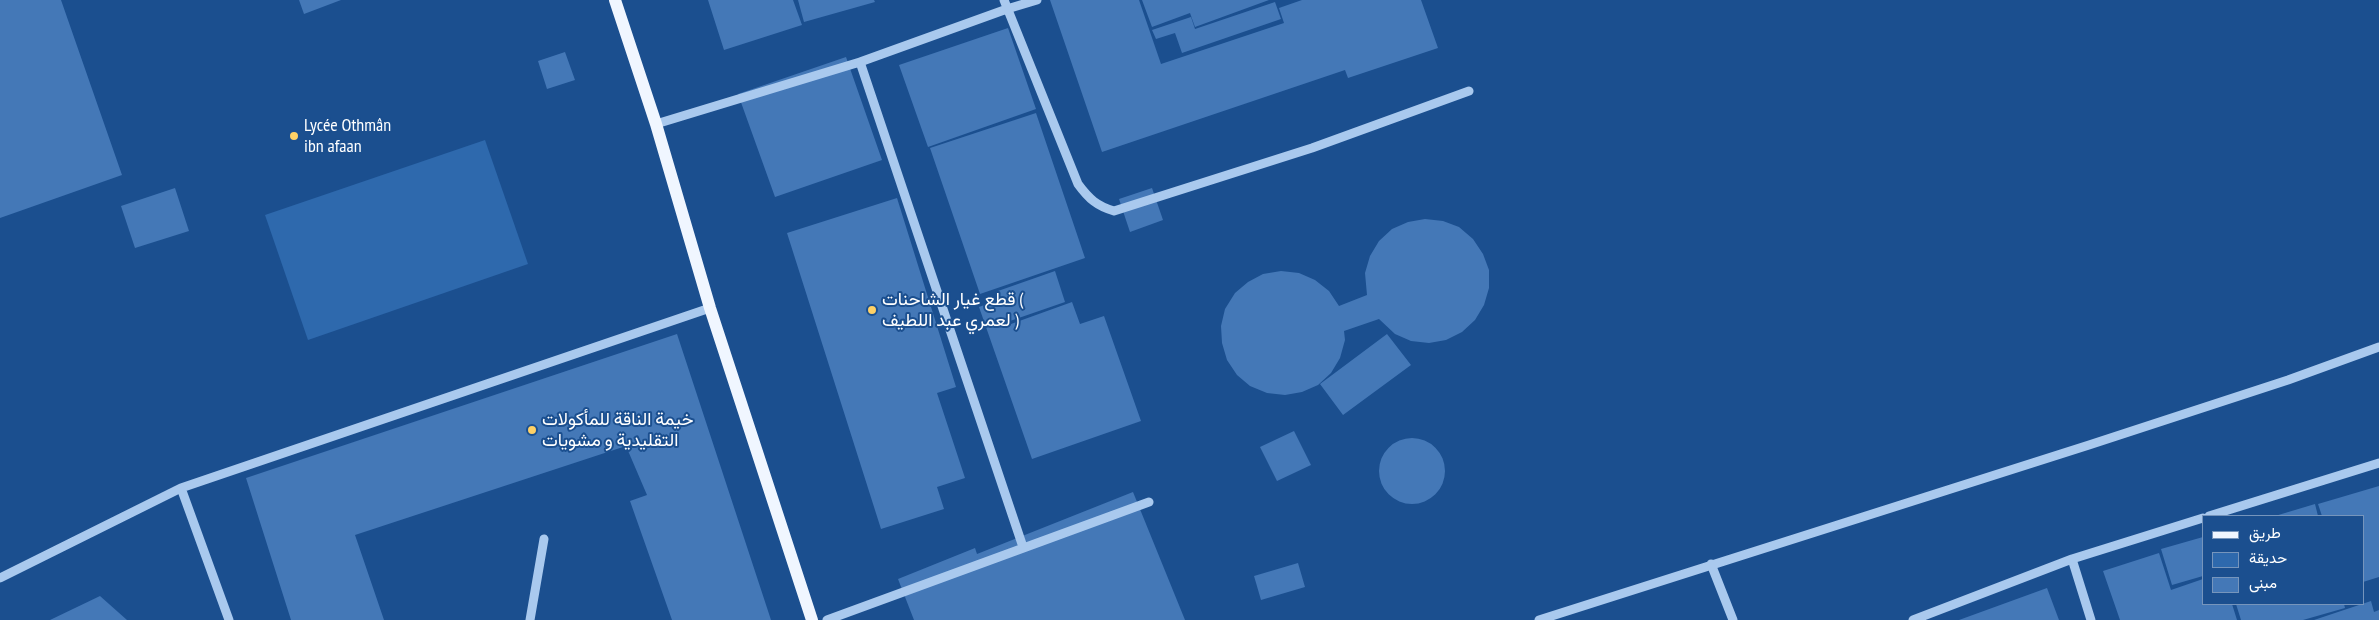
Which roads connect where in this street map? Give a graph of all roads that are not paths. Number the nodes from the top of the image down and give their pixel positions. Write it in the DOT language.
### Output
graph roads {
  1 [pos="615,0"];
  2 [pos="1037,0"];
  3 [pos="1005,4"];
  4 [pos="860,62"];
  5 [pos="1469,91"];
  6 [pos="656,124"];
  7 [pos="710,308"];
  8 [pos="2379,347"];
  9 [pos="2379,463"];
  10 [pos="181,488"];
  11 [pos="1148,502"];
  12 [pos="2212,515"];
  13 [pos="2202,518"];
  14 [pos="544,539"];
  15 [pos="1023,547"];
  16 [pos="2072,559"];
  17 [pos="1711,564"];
  18 [pos="0,578"];
  19 [pos="1552,618"];
  20 [pos="229,620"];
  21 [pos="530,620"];
  22 [pos="812,620"];
  23 [pos="827,620"];
  24 [pos="1539,620"];
  25 [pos="1733,620"];
  26 [pos="1913,620"];
  27 [pos="2091,620"];
  1 -- 6 [label="main road"];
  2 -- 3 [label="street"];
  3 -- 4 [label="street"];
  3 -- 5 [label="street"];
  4 -- 6 [label="street"];
  4 -- 15 [label="street"];
  6 -- 7 [label="main road"];
  7 -- 10 [label="street"];
  7 -- 22 [label="main road"];
  8 -- 17 [label="street"];
  9 -- 12 [label="street"];
  10 -- 18 [label="street"];
  10 -- 20 [label="street"];
  11 -- 15 [label="street"];
  13 -- 16 [label="street"];
  14 -- 21 [label="street"];
  15 -- 23 [label="street"];
  16 -- 26 [label="street"];
  16 -- 27 [label="street"];
  17 -- 19 [label="street"];
  17 -- 25 [label="street"];
  19 -- 24 [label="street"];
}
